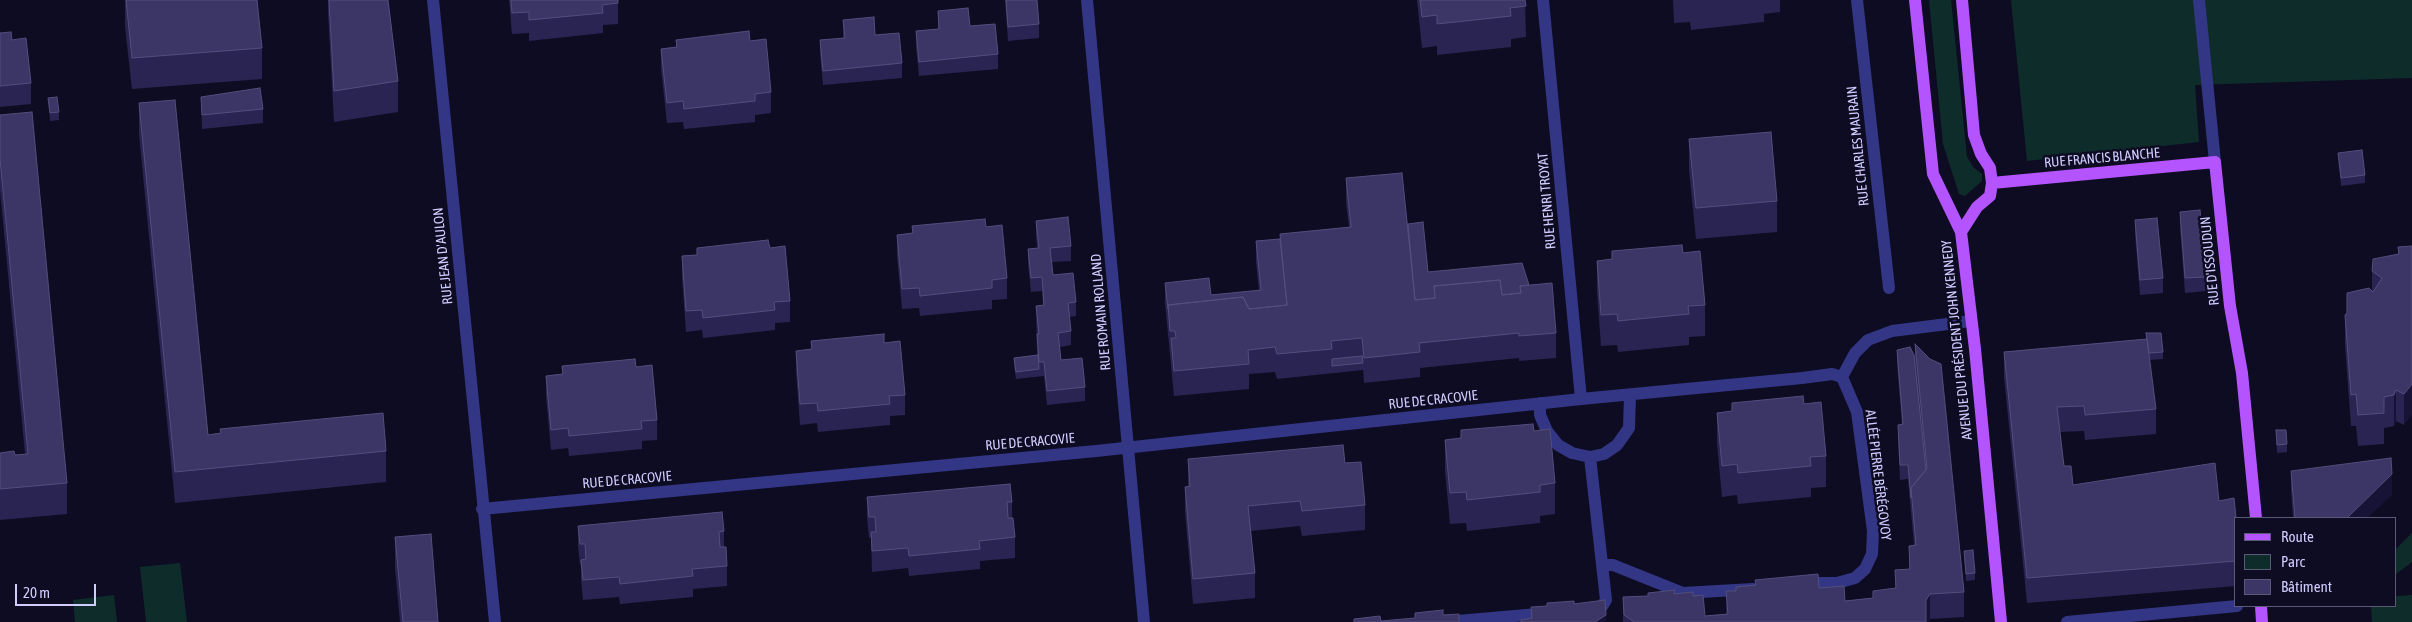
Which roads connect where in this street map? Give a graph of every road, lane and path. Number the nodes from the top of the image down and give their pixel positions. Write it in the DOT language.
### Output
graph roads {
  1 [pos="433,0"];
  2 [pos="1087,0"];
  3 [pos="1543,0"];
  4 [pos="1857,0"];
  5 [pos="1915,0"];
  6 [pos="1962,0"];
  7 [pos="2199,0"];
  8 [pos="2215,162"];
  9 [pos="1992,183"];
  10 [pos="1961,232"];
  11 [pos="1889,288"];
  12 [pos="1971,321"];
  13 [pos="1842,377"];
  14 [pos="1630,395"];
  15 [pos="1580,399"];
  16 [pos="1540,403"];
  17 [pos="1128,447"];
  18 [pos="1590,457"];
  19 [pos="482,509"];
  20 [pos="2256,517"];
  21 [pos="1604,565"];
  22 [pos="1793,584"];
  23 [pos="1765,587"];
  24 [pos="2234,606"];
  25 [pos="2261,607"];
  26 [pos="1581,610"];
  27 [pos="1561,612"];
  28 [pos="1492,620"];
  29 [pos="495,622"];
  30 [pos="1144,622"];
  31 [pos="1446,622"];
  32 [pos="2001,622"];
  33 [pos="2067,622"];
  34 [pos="2262,622"];
  1 -- 19 [label="street, RUE JEAN D'AULON"];
  2 -- 17 [label="street, RUE ROMAIN ROLLAND"];
  3 -- 15 [label="street, RUE HENRI TROYAT"];
  4 -- 11 [label="street, RUE CHARLES MAURAIN"];
  5 -- 10 [label="main road, AVENUE DU PRÉSIDENT JOHN KENNEDY"];
  6 -- 9 [label="main road"];
  7 -- 8 [label="street, RUE D'ISSOUDUN"];
  8 -- 9 [label="main road, RUE FRANCIS BLANCHE"];
  8 -- 20 [label="main road, RUE D'ISSOUDUN"];
  9 -- 10 [label="main road"];
  10 -- 12 [label="main road, AVENUE DU PRÉSIDENT JOHN KENNEDY"];
  12 -- 13 [label="street"];
  12 -- 32 [label="main road, AVENUE DU PRÉSIDENT JOHN KENNEDY"];
  13 -- 14 [label="street"];
  13 -- 22 [label="street, ALLÉE PIERRE BÉRÉGOVOY"];
  14 -- 15 [label="street"];
  14 -- 18 [label="street"];
  15 -- 16 [label="street, RUE DE CRACOVIE"];
  16 -- 17 [label="street, RUE DE CRACOVIE"];
  16 -- 18 [label="street"];
  17 -- 19 [label="street, RUE DE CRACOVIE"];
  17 -- 30 [label="street, RUE ROMAIN ROLLAND"];
  18 -- 21 [label="street"];
  19 -- 29 [label="street, RUE JEAN D'AULON"];
  21 -- 23 [label="street"];
  21 -- 26 [label="street"];
  24 -- 33 [label="street"];
  25 -- 34 [label="main road"];
  27 -- 28 [label="street"];
  28 -- 31 [label="street"];
}
